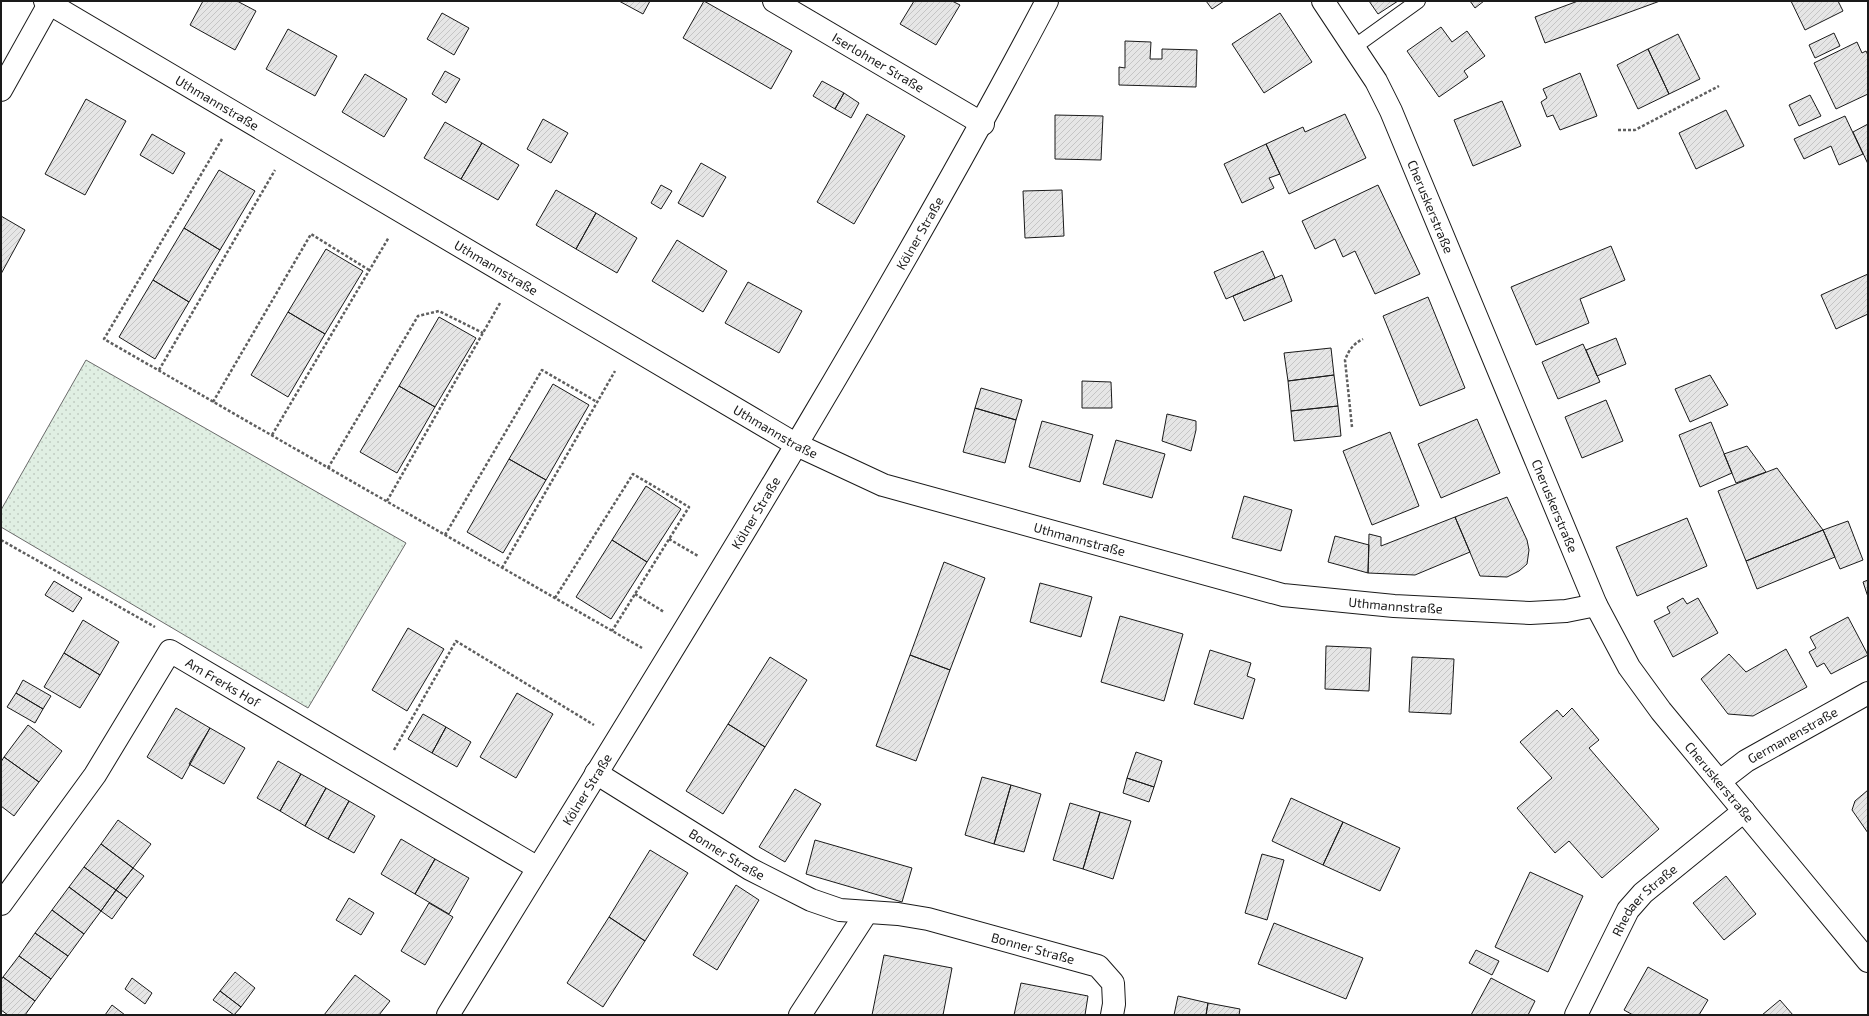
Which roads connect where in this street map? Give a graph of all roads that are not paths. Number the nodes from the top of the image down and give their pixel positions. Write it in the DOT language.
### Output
graph roads {
  1 [pos="774,1"];
  2 [pos="1047,1"];
  3 [pos="1323,1"];
  4 [pos="1418,1"];
  5 [pos="47,2"];
  6 [pos="1354,47"];
  7 [pos="1,90"];
  8 [pos="983,124"];
  9 [pos="797,445"];
  10 [pos="1596,605"];
  11 [pos="1868,693"];
  12 [pos="596,773"];
  13 [pos="1720,781"];
  14 [pos="1744,811"];
  15 [pos="538,868"];
  16 [pos="1,904"];
  17 [pos="867,912"];
  18 [pos="1868,961"];
  19 [pos="448,1015"];
  20 [pos="800,1015"];
  21 [pos="1112,1015"];
  22 [pos="1576,1015"];
  1 -- 8 [label="street, Iserlohner Straße"];
  2 -- 8 [label="street, Kölner Straße"];
  3 -- 6 [label="street, Cheruskerstraße"];
  4 -- 6 [label="lane"];
  5 -- 7 [label="street"];
  5 -- 9 [label="street, Uthmannstraße"];
  6 -- 10 [label="street, Cheruskerstraße"];
  8 -- 9 [label="street, Kölner Straße"];
  9 -- 10 [label="street, Uthmannstraße"];
  9 -- 12 [label="street, Kölner Straße"];
  10 -- 13 [label="street, Cheruskerstraße"];
  11 -- 13 [label="street, Germanenstraße"];
  12 -- 15 [label="street, Kölner Straße"];
  12 -- 17 [label="street, Bonner Straße"];
  13 -- 14 [label="street, Cheruskerstraße"];
  14 -- 18 [label="street, Cheruskerstraße"];
  14 -- 22 [label="street, Rhedaer Straße"];
  15 -- 16 [label="street, Am Frerks Hof"];
  15 -- 19 [label="street, Kölner Straße"];
  17 -- 20 [label="street"];
  17 -- 21 [label="street, Bonner Straße"];
}
